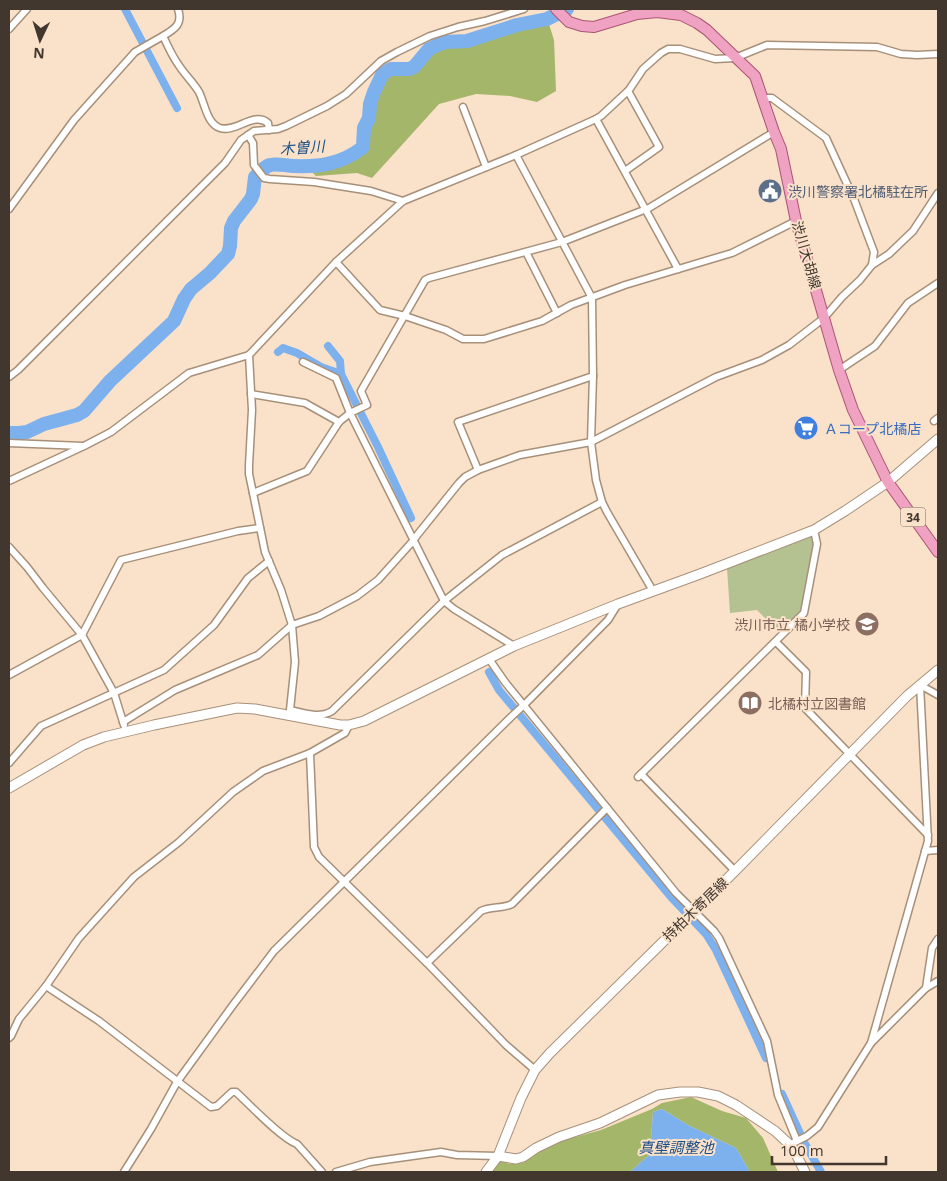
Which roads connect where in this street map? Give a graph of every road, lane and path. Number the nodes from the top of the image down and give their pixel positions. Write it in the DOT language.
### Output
graph roads {
  1 [pos="27,9"];
  2 [pos="178,9"];
  3 [pos="524,9"];
  4 [pos="556,9"];
  5 [pos="9,30"];
  6 [pos="164,36"];
  7 [pos="938,54"];
  8 [pos="736,58"];
  9 [pos="628,91"];
  10 [pos="763,98"];
  11 [pos="463,108"];
  12 [pos="596,119"];
  13 [pos="269,130"];
  14 [pos="774,132"];
  15 [pos="248,135"];
  16 [pos="516,155"];
  17 [pos="486,167"];
  18 [pos="625,171"];
  19 [pos="938,193"];
  20 [pos="403,201"];
  21 [pos="9,209"];
  22 [pos="645,209"];
  23 [pos="796,221"];
  24 [pos="562,242"];
  25 [pos="526,252"];
  26 [pos="336,262"];
  27 [pos="872,265"];
  28 [pos="678,269"];
  29 [pos="938,283"];
  30 [pos="592,298"];
  31 [pos="557,312"];
  32 [pos="405,316"];
  33 [pos="824,318"];
  34 [pos="249,355"];
  35 [pos="303,362"];
  36 [pos="839,370"];
  37 [pos="593,376"];
  38 [pos="9,377"];
  39 [pos="252,394"];
  40 [pos="352,412"];
  41 [pos="339,422"];
  42 [pos="938,439"];
  43 [pos="592,442"];
  44 [pos="9,443"];
  45 [pos="84,446"];
  46 [pos="478,470"];
  47 [pos="9,481"];
  48 [pos="888,482"];
  49 [pos="253,493"];
  50 [pos="602,502"];
  51 [pos="260,528"];
  52 [pos="814,530"];
  53 [pos="413,541"];
  54 [pos="9,547"];
  55 [pos="938,552"];
  56 [pos="269,561"];
  57 [pos="652,591"];
  58 [pos="444,601"];
  59 [pos="618,604"];
  60 [pos="292,625"];
  61 [pos="82,634"];
  62 [pos="776,642"];
  63 [pos="514,646"];
  64 [pos="490,659"];
  65 [pos="938,670"];
  66 [pos="9,675"];
  67 [pos="920,685"];
  68 [pos="114,694"];
  69 [pos="938,695"];
  70 [pos="523,706"];
  71 [pos="290,713"];
  72 [pos="350,725"];
  73 [pos="124,727"];
  74 [pos="310,753"];
  75 [pos="850,754"];
  76 [pos="9,763"];
  77 [pos="9,788"];
  78 [pos="606,809"];
  79 [pos="928,835"];
  80 [pos="938,850"];
  81 [pos="925,851"];
  82 [pos="735,871"];
  83 [pos="344,882"];
  84 [pos="693,912"];
  85 [pos="938,939"];
  86 [pos="426,962"];
  87 [pos="938,981"];
  88 [pos="46,986"];
  89 [pos="926,988"];
  90 [pos="9,1038"];
  91 [pos="871,1043"];
  92 [pos="535,1070"];
  93 [pos="177,1082"];
  94 [pos="795,1142"];
  95 [pos="498,1156"];
  96 [pos="124,1172"];
  97 [pos="322,1172"];
  98 [pos="336,1172"];
  99 [pos="486,1172"];
  100 [pos="805,1172"];
  1 -- 5 [label="street"];
  2 -- 6 [label="street"];
  3 -- 13 [label="street"];
  4 -- 8 [label="main road, 渋川大胡線 / 34"];
  6 -- 13 [label="street"];
  6 -- 21 [label="street"];
  7 -- 8 [label="street"];
  8 -- 9 [label="street"];
  8 -- 10 [label="main road, 渋川大胡線 / 34"];
  9 -- 12 [label="street"];
  9 -- 18 [label="street"];
  10 -- 14 [label="main road, 渋川大胡線 / 34"];
  10 -- 27 [label="street"];
  11 -- 17 [label="street"];
  12 -- 16 [label="street"];
  12 -- 18 [label="street"];
  13 -- 15 [label="street"];
  14 -- 22 [label="street"];
  14 -- 23 [label="main road, 渋川大胡線 / 34"];
  15 -- 20 [label="street"];
  15 -- 38 [label="street"];
  16 -- 17 [label="street"];
  16 -- 24 [label="street"];
  17 -- 20 [label="street"];
  18 -- 22 [label="street"];
  19 -- 27 [label="street"];
  20 -- 26 [label="street"];
  22 -- 24 [label="street"];
  22 -- 28 [label="street"];
  23 -- 28 [label="street"];
  23 -- 33 [label="main road, 渋川大胡線 / 34"];
  24 -- 25 [label="street"];
  24 -- 30 [label="street"];
  25 -- 31 [label="street"];
  25 -- 32 [label="street"];
  26 -- 32 [label="street"];
  26 -- 34 [label="street"];
  27 -- 33 [label="street"];
  28 -- 30 [label="street"];
  29 -- 36 [label="street"];
  30 -- 31 [label="street"];
  30 -- 37 [label="street"];
  31 -- 32 [label="street"];
  32 -- 40 [label="street"];
  33 -- 36 [label="main road, 渋川大胡線 / 34"];
  33 -- 43 [label="street"];
  34 -- 39 [label="street"];
  34 -- 45 [label="street"];
  35 -- 40 [label="street"];
  36 -- 48 [label="main road, 渋川大胡線 / 34"];
  37 -- 43 [label="street"];
  37 -- 46 [label="street"];
  39 -- 41 [label="street"];
  39 -- 49 [label="street"];
  40 -- 41 [label="street"];
  40 -- 53 [label="street"];
  41 -- 49 [label="street"];
  42 -- 48 [label="street"];
  43 -- 46 [label="street"];
  43 -- 50 [label="street"];
  44 -- 45 [label="street"];
  45 -- 47 [label="street"];
  46 -- 53 [label="street"];
  48 -- 52 [label="street"];
  48 -- 55 [label="main road, 渋川大胡線 / 34"];
  49 -- 51 [label="street"];
  50 -- 57 [label="street"];
  50 -- 58 [label="street"];
  51 -- 56 [label="street"];
  51 -- 61 [label="street"];
  52 -- 57 [label="street"];
  52 -- 62 [label="street"];
  53 -- 58 [label="street"];
  53 -- 60 [label="street"];
  54 -- 61 [label="street"];
  56 -- 60 [label="street"];
  56 -- 68 [label="street"];
  57 -- 59 [label="street"];
  58 -- 63 [label="street"];
  58 -- 71 [label="street"];
  59 -- 63 [label="street"];
  59 -- 70 [label="street"];
  60 -- 71 [label="street"];
  60 -- 73 [label="street"];
  61 -- 66 [label="street"];
  61 -- 68 [label="street"];
  62 -- 75 [label="street"];
  62 -- 82 [label="street"];
  63 -- 64 [label="street"];
  64 -- 70 [label="street"];
  64 -- 72 [label="street"];
  65 -- 67 [label="street, 持柏木寄居線"];
  67 -- 69 [label="street"];
  67 -- 75 [label="street, 持柏木寄居線"];
  67 -- 79 [label="street"];
  68 -- 73 [label="street"];
  68 -- 76 [label="street"];
  70 -- 78 [label="street"];
  70 -- 83 [label="street"];
  71 -- 72 [label="street"];
  71 -- 73 [label="street"];
  72 -- 74 [label="street"];
  73 -- 77 [label="street"];
  74 -- 83 [label="street"];
  74 -- 88 [label="street"];
  75 -- 79 [label="street"];
  75 -- 82 [label="street, 持柏木寄居線"];
  78 -- 84 [label="street"];
  78 -- 86 [label="street"];
  79 -- 81 [label="street"];
  80 -- 81 [label="street"];
  81 -- 91 [label="street"];
  82 -- 84 [label="street, 持柏木寄居線"];
  83 -- 86 [label="street"];
  83 -- 93 [label="street"];
  84 -- 92 [label="street, 持柏木寄居線"];
  84 -- 94 [label="street"];
  85 -- 89 [label="street"];
  86 -- 92 [label="street"];
  87 -- 89 [label="street"];
  88 -- 90 [label="street"];
  88 -- 93 [label="street"];
  89 -- 91 [label="street"];
  91 -- 94 [label="street"];
  92 -- 95 [label="street, 持柏木寄居線"];
  93 -- 96 [label="street"];
  93 -- 97 [label="street"];
  94 -- 95 [label="street"];
  94 -- 100 [label="street"];
  95 -- 98 [label="street"];
  95 -- 99 [label="street, 持柏木寄居線"];
}
